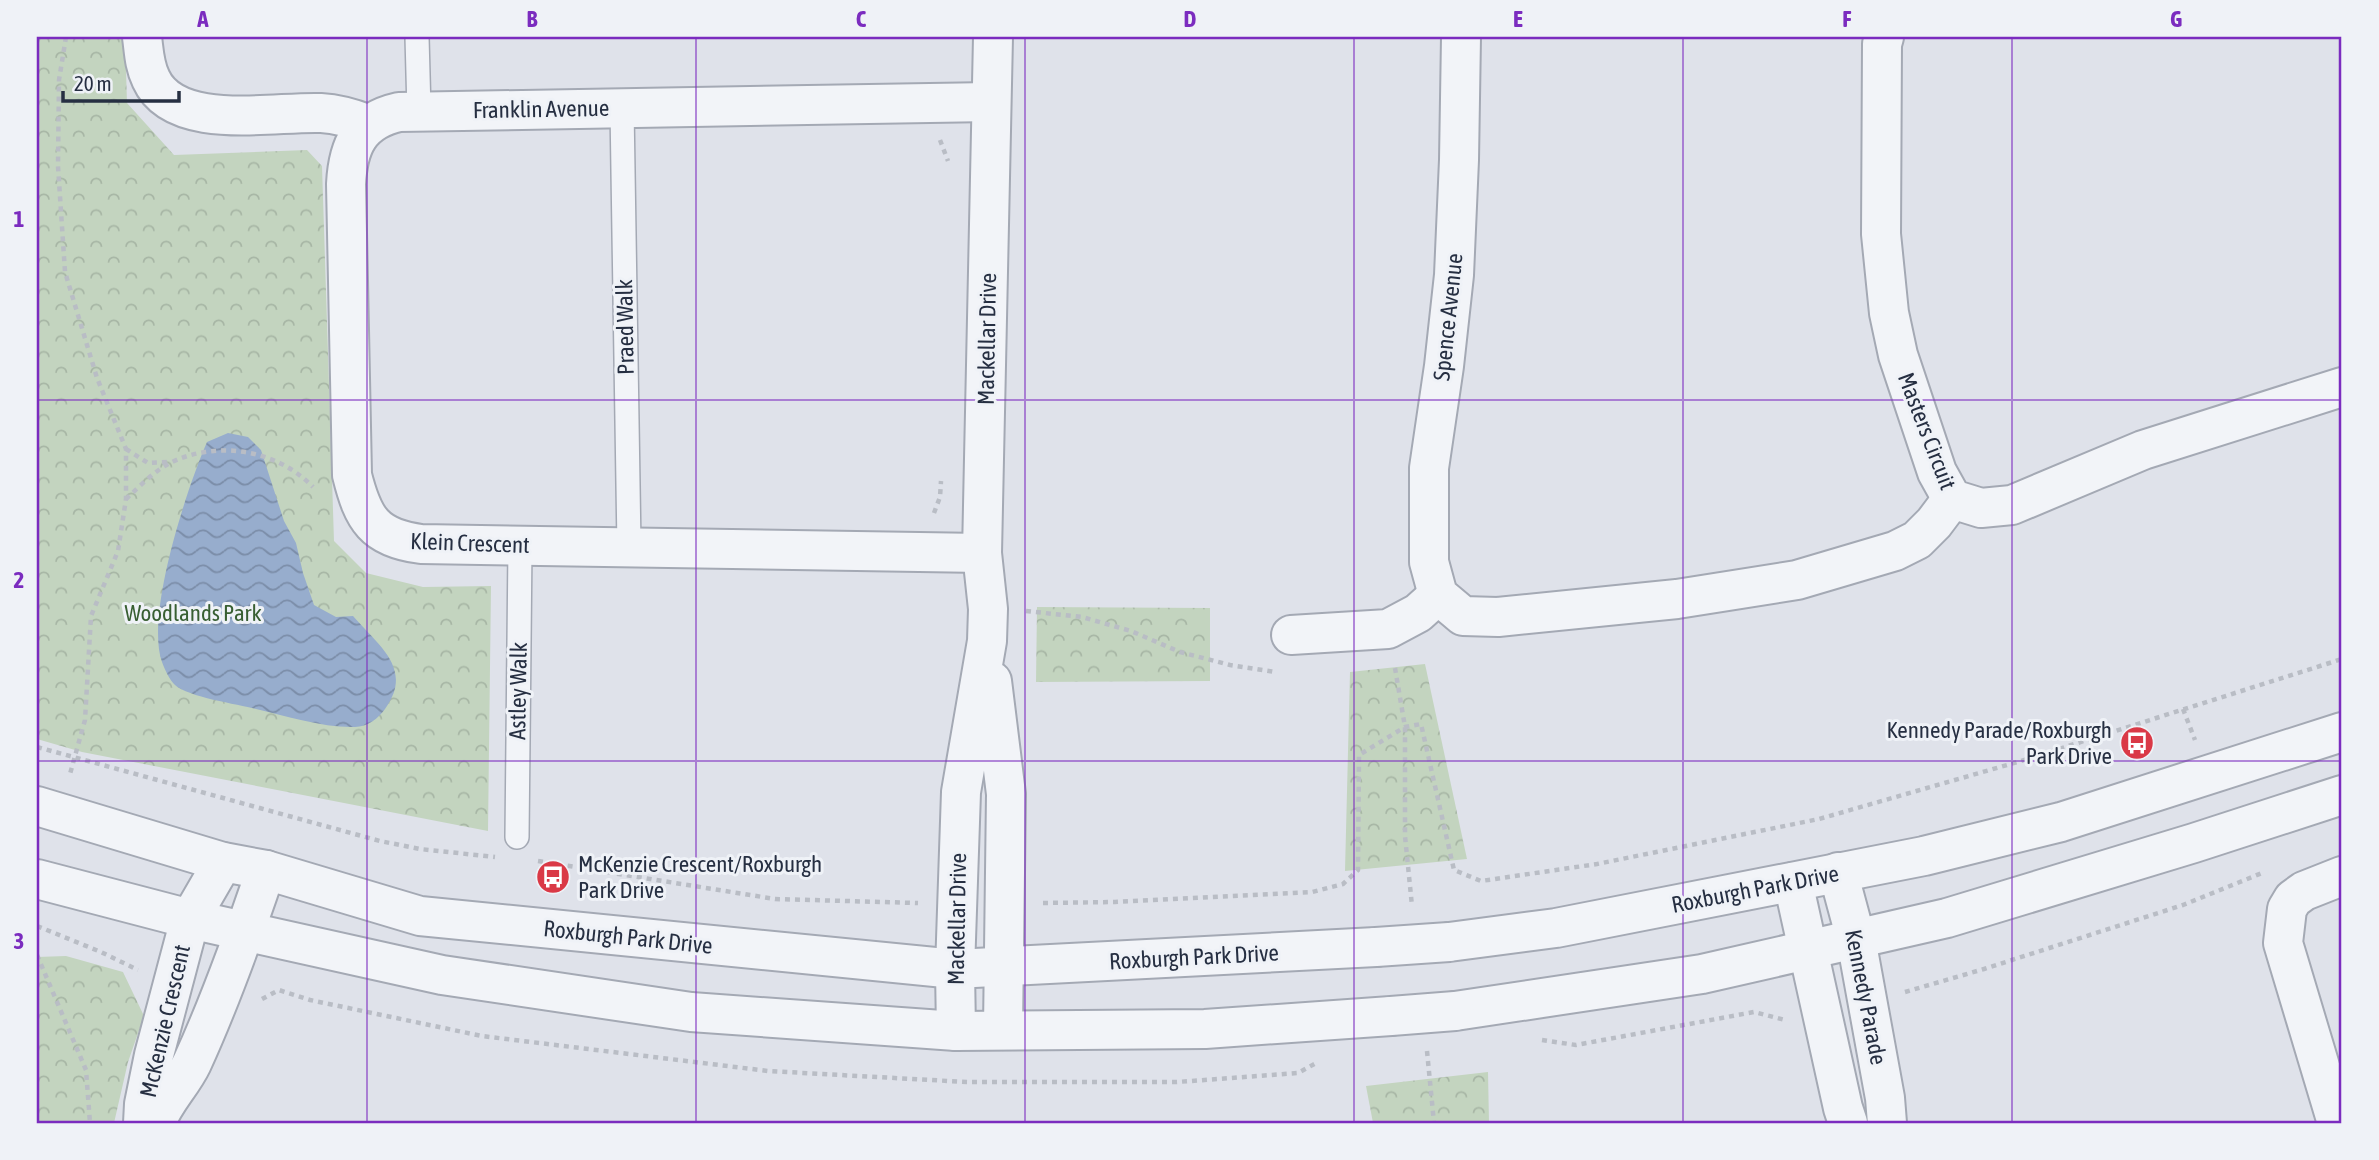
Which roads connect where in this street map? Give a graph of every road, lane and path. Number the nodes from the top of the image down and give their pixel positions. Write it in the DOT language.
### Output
graph roads {
  1 [pos="66,37"];
  2 [pos="142,37"];
  3 [pos="417,37"];
  4 [pos="993,37"];
  5 [pos="1461,37"];
  6 [pos="1884,37"];
  7 [pos="991,102"];
  8 [pos="937,103"];
  9 [pos="622,108"];
  10 [pos="419,111"];
  11 [pos="368,124"];
  12 [pos="948,171"];
  13 [pos="2342,387"];
  14 [pos="126,449"];
  15 [pos="170,463"];
  16 [pos="941,480"];
  17 [pos="317,490"];
  18 [pos="126,499"];
  19 [pos="1952,499"];
  20 [pos="520,546"];
  21 [pos="629,547"];
  22 [pos="930,552"];
  23 [pos="982,552"];
  24 [pos="1438,595"];
  25 [pos="988,625"];
  26 [pos="1388,629"];
  27 [pos="1291,635"];
  28 [pos="2342,659"];
  29 [pos="1278,672"];
  30 [pos="1405,727"];
  31 [pos="2342,732"];
  32 [pos="37,747"];
  33 [pos="75,757"];
  34 [pos="2342,795"];
  35 [pos="48,810"];
  36 [pos="517,837"];
  37 [pos="497,857"];
  38 [pos="537,861"];
  39 [pos="223,862"];
  40 [pos="265,870"];
  41 [pos="1838,872"];
  42 [pos="2265,872"];
  43 [pos="2342,876"];
  44 [pos="37,878"];
  45 [pos="1793,882"];
  46 [pos="1003,903"];
  47 [pos="957,904"];
  48 [pos="1413,917"];
  49 [pos="190,919"];
  50 [pos="37,926"];
  51 [pos="245,932"];
  52 [pos="1856,939"];
  53 [pos="1807,950"];
  54 [pos="37,954"];
  55 [pos="1002,968"];
  56 [pos="955,969"];
  57 [pos="146,974"];
  58 [pos="1902,994"];
  59 [pos="1003,1029"];
  60 [pos="956,1031"];
  61 [pos="1426,1038"];
  62 [pos="90,1123"];
  63 [pos="143,1123"];
  64 [pos="156,1123"];
  65 [pos="1434,1123"];
  66 [pos="1848,1123"];
  67 [pos="1887,1123"];
  68 [pos="2337,1123"];
  1 -- 14 [label="path"];
  2 -- 11 [label="street"];
  3 -- 10 [label="lane"];
  4 -- 7 [label="street, Mackellar Drive"];
  5 -- 24 [label="street, Spence Avenue"];
  6 -- 19 [label="street, Masters Circuit"];
  7 -- 8 [label="street, Franklin Avenue"];
  7 -- 23 [label="street, Mackellar Drive"];
  8 -- 9 [label="street, Franklin Avenue"];
  8 -- 12 [label="path"];
  9 -- 10 [label="street, Franklin Avenue"];
  9 -- 21 [label="lane, Praed Walk"];
  10 -- 11 [label="street, Franklin Avenue"];
  11 -- 20 [label="street, Klein Crescent"];
  13 -- 19 [label="street, Masters Circuit"];
  14 -- 15 [label="path"];
  14 -- 18 [label="path"];
  15 -- 17 [label="path"];
  15 -- 18 [label="path"];
  16 -- 22 [label="path"];
  18 -- 33 [label="path"];
  19 -- 24 [label="street"];
  20 -- 21 [label="street, Klein Crescent"];
  20 -- 36 [label="lane, Astley Walk"];
  21 -- 22 [label="street, Klein Crescent"];
  22 -- 23 [label="street, Klein Crescent"];
  23 -- 25 [label="street, Mackellar Drive"];
  24 -- 26 [label="street"];
  25 -- 29 [label="path"];
  25 -- 46 [label="street, Mackellar Drive"];
  25 -- 47 [label="street, Mackellar Drive"];
  26 -- 27 [label="street"];
  26 -- 30 [label="path"];
  28 -- 30 [label="path"];
  30 -- 46 [label="path"];
  30 -- 48 [label="path"];
  31 -- 41 [label="street, Roxburgh Park Drive"];
  32 -- 33 [label="path"];
  33 -- 35 [label="path"];
  33 -- 37 [label="path"];
  34 -- 52 [label="street"];
  35 -- 39 [label="street, Roxburgh Park Drive"];
  38 -- 47 [label="path"];
  39 -- 40 [label="street, Roxburgh Park Drive"];
  39 -- 49 [label="street, McKenzie Crescent"];
  40 -- 51 [label="street, McKenzie Crescent"];
  40 -- 56 [label="street, Roxburgh Park Drive"];
  41 -- 45 [label="street, Roxburgh Park Drive"];
  41 -- 52 [label="street, Kennedy Parade"];
  42 -- 58 [label="path"];
  43 -- 68 [label="street"];
  44 -- 49 [label="street"];
  45 -- 53 [label="street, Kennedy Parade"];
  45 -- 55 [label="street, Roxburgh Park Drive, bridge"];
  46 -- 55 [label="street, Mackellar Drive"];
  47 -- 56 [label="street, Mackellar Drive"];
  49 -- 51 [label="street"];
  49 -- 63 [label="street, McKenzie Crescent"];
  50 -- 57 [label="path"];
  51 -- 60 [label="street"];
  51 -- 64 [label="street, McKenzie Crescent"];
  52 -- 53 [label="street"];
  52 -- 67 [label="street, Kennedy Parade"];
  53 -- 59 [label="street, bridge"];
  53 -- 66 [label="street, Kennedy Parade"];
  54 -- 62 [label="path"];
  55 -- 56 [label="street, Roxburgh Park Drive"];
  55 -- 59 [label="street, Mackellar Drive"];
  56 -- 60 [label="street, Mackellar Drive"];
  59 -- 60 [label="street"];
  61 -- 65 [label="path"];
}
